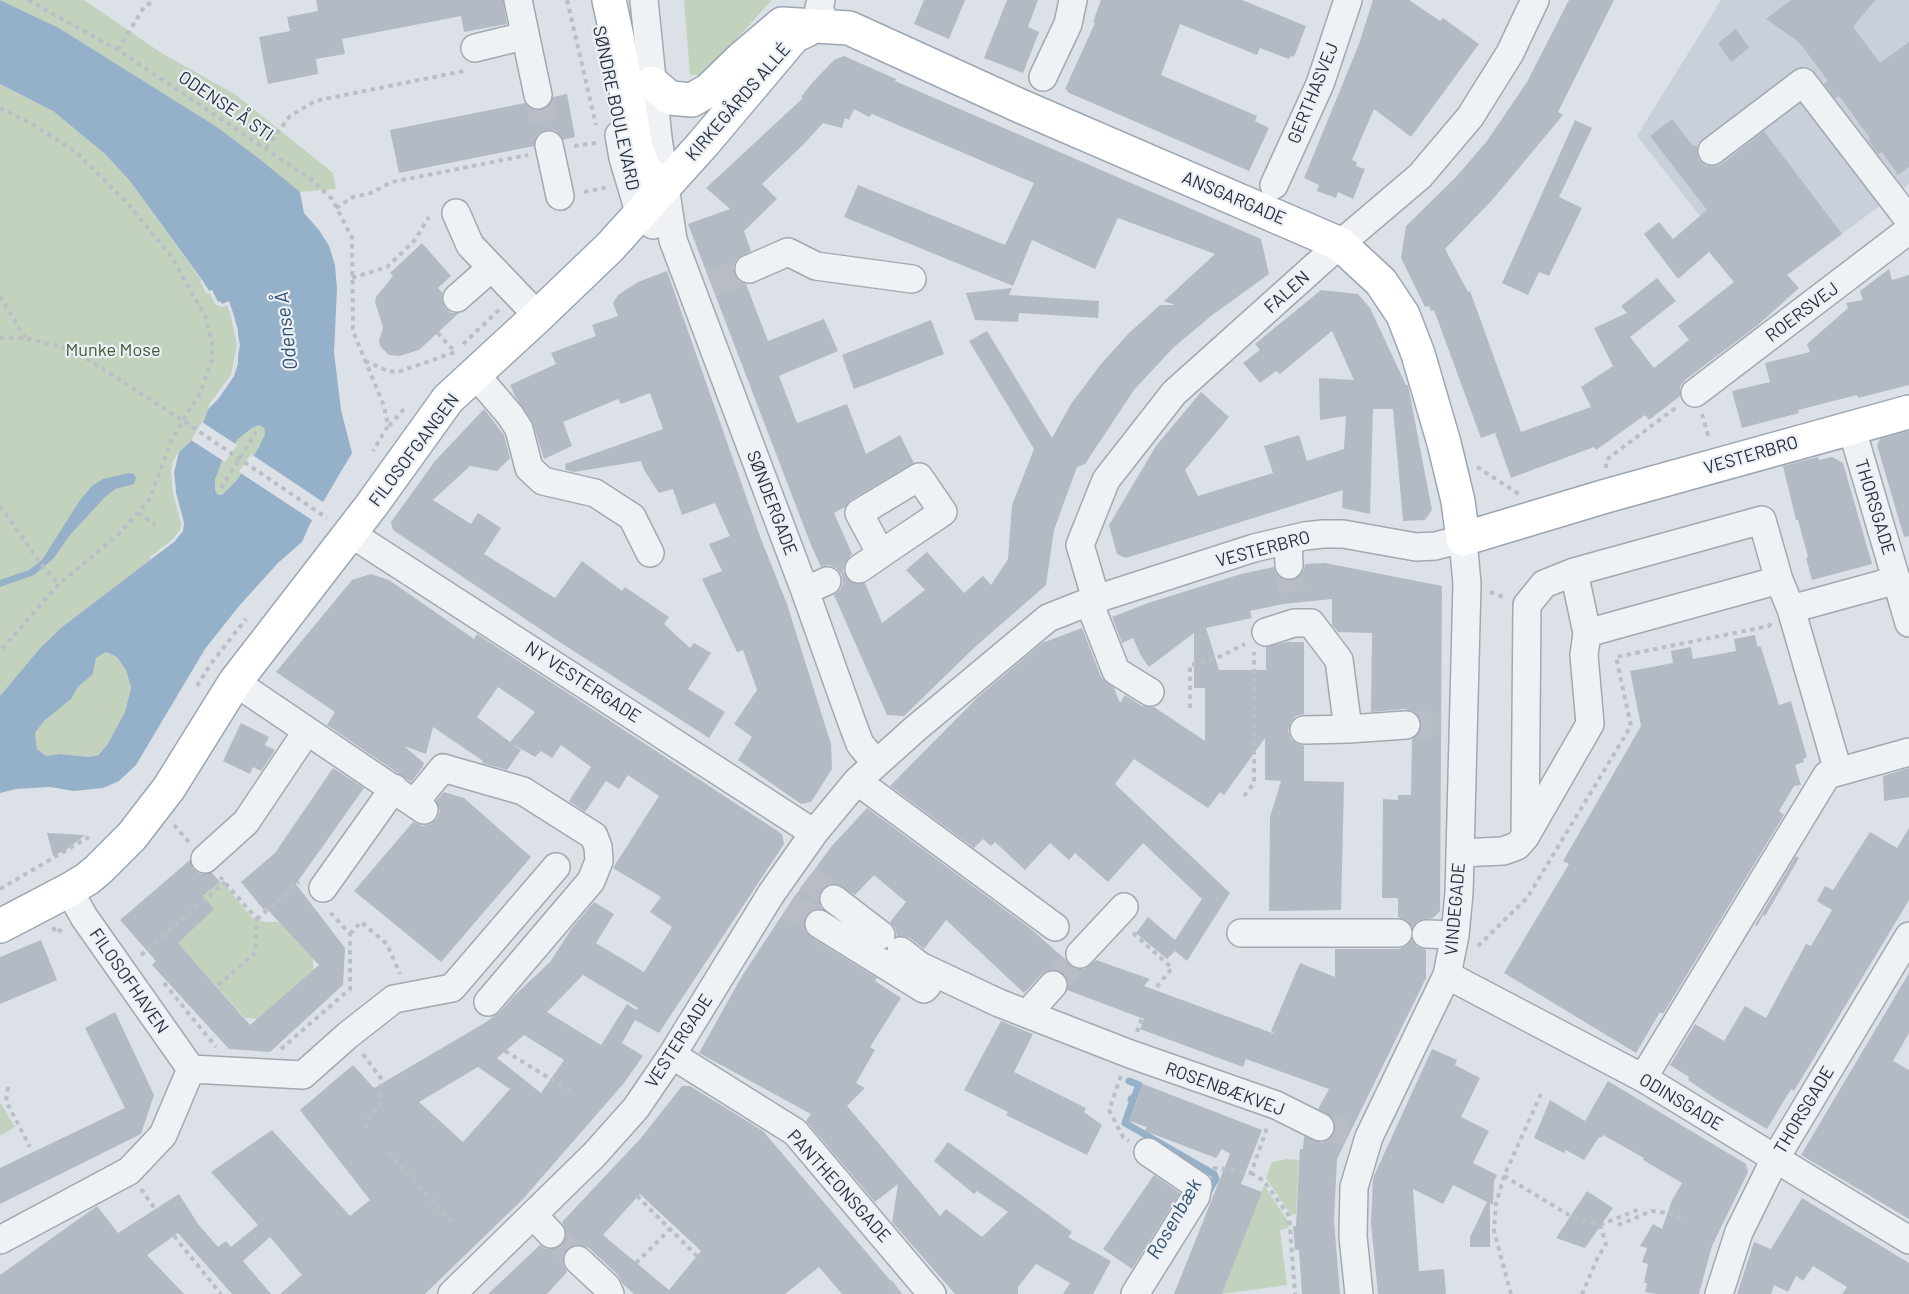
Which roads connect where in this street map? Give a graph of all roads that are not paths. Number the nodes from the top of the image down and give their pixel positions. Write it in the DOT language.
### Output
graph roads {
  1 [pos="518,0"];
  2 [pos="593,0"];
  3 [pos="609,0"];
  4 [pos="644,0"];
  5 [pos="1073,0"];
  6 [pos="1535,0"];
  7 [pos="1342,2"];
  8 [pos="824,13"];
  9 [pos="524,36"];
  10 [pos="475,48"];
  11 [pos="1043,77"];
  12 [pos="652,83"];
  13 [pos="538,95"];
  14 [pos="549,148"];
  15 [pos="1712,151"];
  16 [pos="1274,185"];
  17 [pos="665,186"];
  18 [pos="560,196"];
  19 [pos="456,213"];
  20 [pos="640,215"];
  21 [pos="1909,220"];
  22 [pos="1909,230"];
  23 [pos="674,240"];
  24 [pos="1340,244"];
  25 [pos="492,268"];
  26 [pos="749,269"];
  27 [pos="912,279"];
  28 [pos="457,298"];
  29 [pos="538,316"];
  30 [pos="475,374"];
  31 [pos="1695,393"];
  32 [pos="1909,412"];
  33 [pos="1851,426"];
  34 [pos="337,525"];
  35 [pos="1463,538"];
  36 [pos="651,554"];
  37 [pos="881,554"];
  38 [pos="1899,565"];
  39 [pos="859,568"];
  40 [pos="1574,572"];
  41 [pos="1779,580"];
  42 [pos="1093,600"];
  43 [pos="1784,612"];
  44 [pos="1909,622"];
  45 [pos="1587,633"];
  46 [pos="1260,635"];
  47 [pos="235,682"];
  48 [pos="1150,692"];
  49 [pos="1406,725"];
  50 [pos="1348,729"];
  51 [pos="1304,730"];
  52 [pos="307,731"];
  53 [pos="1909,752"];
  54 [pos="1838,771"];
  55 [pos="867,772"];
  56 [pos="411,800"];
  57 [pos="814,832"];
  58 [pos="1525,837"];
  59 [pos="1460,854"];
  60 [pos="205,859"];
  61 [pos="556,867"];
  62 [pos="317,892"];
  63 [pos="839,903"];
  64 [pos="77,904"];
  65 [pos="1127,919"];
  66 [pos="819,924"];
  67 [pos="0,926"];
  68 [pos="1055,927"];
  69 [pos="1241,933"];
  70 [pos="1398,933"];
  71 [pos="1426,934"];
  72 [pos="1455,935"];
  73 [pos="1909,936"];
  74 [pos="1080,954"];
  75 [pos="939,975"];
  76 [pos="1447,975"];
  77 [pos="1053,985"];
  78 [pos="488,1002"];
  79 [pos="1028,1013"];
  80 [pos="672,1055"];
  81 [pos="191,1069"];
  82 [pos="1643,1078"];
  83 [pos="1320,1127"];
  84 [pos="1141,1148"];
  85 [pos="1775,1159"];
  86 [pos="0,1240"];
  87 [pos="1909,1240"];
  88 [pos="578,1260"];
  89 [pos="916,1287"];
  90 [pos="452,1294"];
  91 [pos="610,1294"];
  92 [pos="1135,1294"];
  93 [pos="1359,1294"];
  94 [pos="1719,1294"];
  1 -- 9 [label="street"];
  2 -- 20 [label="street, SØNDRE BOULEVARD"];
  3 -- 17 [label="main road"];
  4 -- 12 [label="street, SØNDRE BOULEVARD"];
  5 -- 11 [label="street"];
  6 -- 24 [label="street, FALEN"];
  7 -- 16 [label="street, GERTHASVEJ"];
  8 -- 12 [label="main road, ANSGARGADE"];
  8 -- 17 [label="main road, KIRKEGÅRDS ALLÉ"];
  8 -- 24 [label="main road, ANSGARGADE"];
  9 -- 10 [label="street"];
  9 -- 13 [label="street"];
  12 -- 17 [label="street, SØNDRE BOULEVARD"];
  14 -- 18 [label="street"];
  15 -- 21 [label="street"];
  17 -- 20 [label="main road, FILOSOFGANGEN"];
  17 -- 23 [label="street, SØNDERGADE"];
  19 -- 25 [label="street"];
  20 -- 23 [label="street"];
  20 -- 29 [label="main road, FILOSOFGANGEN"];
  22 -- 31 [label="street, ROERSVEJ"];
  23 -- 55 [label="street, SØNDERGADE"];
  24 -- 35 [label="main road, ANSGARGADE"];
  24 -- 42 [label="street, FALEN"];
  25 -- 28 [label="street"];
  25 -- 29 [label="street"];
  26 -- 27 [label="street"];
  29 -- 30 [label="main road, FILOSOFGANGEN"];
  30 -- 34 [label="main road, FILOSOFGANGEN"];
  30 -- 36 [label="street"];
  32 -- 33 [label="main road, VESTERBRO"];
  33 -- 35 [label="main road, VESTERBRO"];
  33 -- 38 [label="street, THORSGADE"];
  34 -- 47 [label="main road, FILOSOFGANGEN"];
  34 -- 57 [label="street, NY VESTERGADE"];
  35 -- 42 [label="street, VESTERBRO"];
  35 -- 59 [label="street, VINDEGADE"];
  37 -- 39 [label="street"];
  38 -- 43 [label="street"];
  38 -- 44 [label="street, THORSGADE"];
  40 -- 41 [label="street"];
  40 -- 45 [label="street"];
  40 -- 58 [label="street"];
  41 -- 43 [label="street"];
  41 -- 45 [label="street"];
  42 -- 48 [label="street, FALEN"];
  42 -- 55 [label="street, VESTERBRO"];
  43 -- 54 [label="street"];
  45 -- 58 [label="street"];
  46 -- 50 [label="street"];
  47 -- 52 [label="street"];
  47 -- 64 [label="main road, FILOSOFGANGEN"];
  49 -- 50 [label="street"];
  50 -- 51 [label="street"];
  52 -- 56 [label="street"];
  52 -- 60 [label="street"];
  53 -- 54 [label="street"];
  54 -- 82 [label="street"];
  55 -- 57 [label="street, VESTERGADE"];
  55 -- 68 [label="street, SØNDERGADE"];
  56 -- 62 [label="street"];
  56 -- 78 [label="street"];
  57 -- 80 [label="street, VESTERGADE"];
  58 -- 59 [label="street"];
  59 -- 72 [label="street, VINDEGADE"];
  61 -- 81 [label="street"];
  63 -- 75 [label="street, ROSENBÆKVEJ"];
  64 -- 67 [label="main road, FILOSOFGANGEN"];
  64 -- 81 [label="street, FILOSOFHAVEN"];
  65 -- 74 [label="street"];
  66 -- 75 [label="street"];
  69 -- 70 [label="street"];
  71 -- 72 [label="street"];
  72 -- 76 [label="street, VINDEGADE"];
  73 -- 85 [label="street, THORSGADE"];
  75 -- 79 [label="street, ROSENBÆKVEJ"];
  76 -- 82 [label="street, ODINSGADE"];
  76 -- 93 [label="street, VINDEGADE"];
  77 -- 79 [label="street"];
  79 -- 83 [label="street, ROSENBÆKVEJ"];
  80 -- 89 [label="street, PANTHEONSGADE"];
  80 -- 90 [label="street, VESTERGADE"];
  81 -- 86 [label="street"];
  82 -- 85 [label="street, ODINSGADE"];
  84 -- 92 [label="street"];
  85 -- 87 [label="street, ODINSGADE"];
  85 -- 94 [label="street, THORSGADE"];
  88 -- 91 [label="street"];
}
